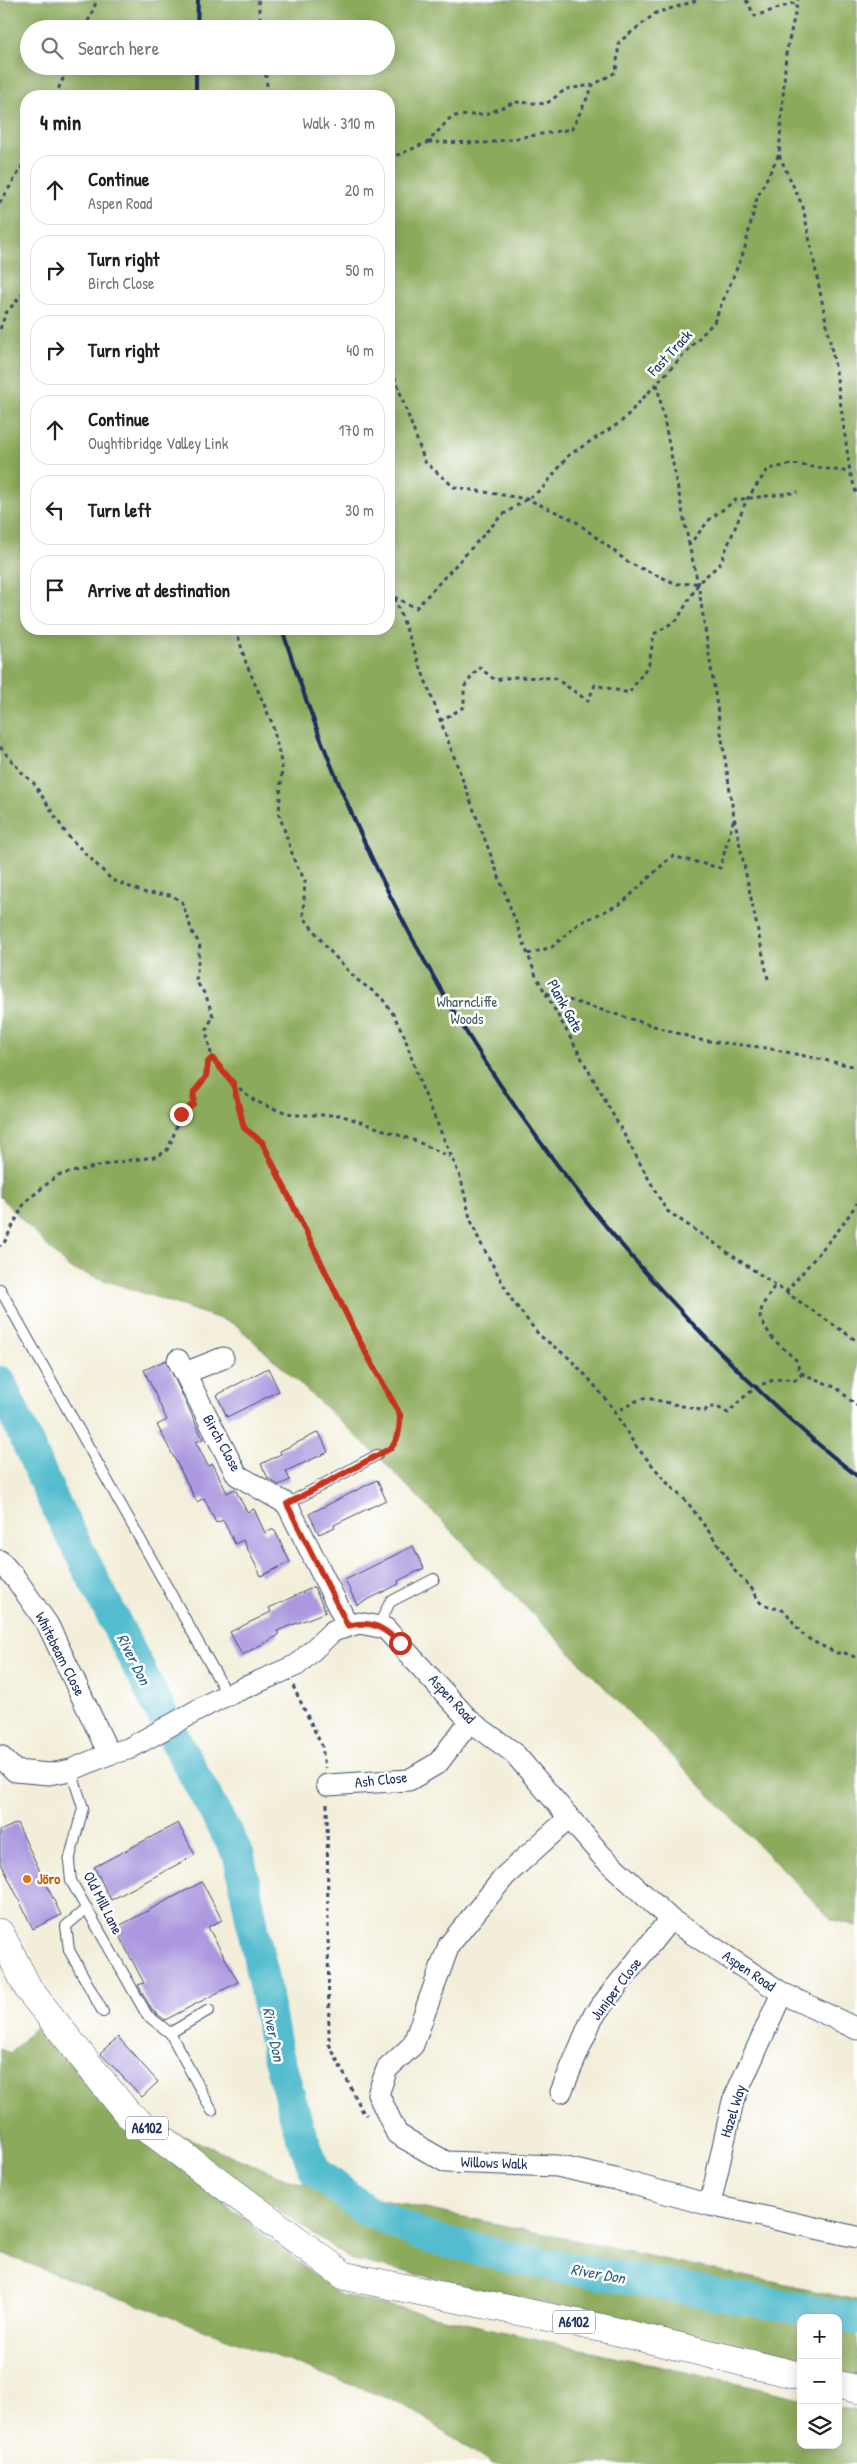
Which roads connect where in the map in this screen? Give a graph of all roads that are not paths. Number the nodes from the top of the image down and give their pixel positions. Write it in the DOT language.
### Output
graph roads {
  1 [pos="0,1290"];
  2 [pos="223,1358"];
  3 [pos="377,1455"];
  4 [pos="287,1504"];
  5 [pos="0,1561"];
  6 [pos="434,1579"];
  7 [pos="348,1626"];
  8 [pos="378,1627"];
  9 [pos="221,1697"];
  10 [pos="470,1721"];
  11 [pos="119,1751"];
  12 [pos="0,1756"];
  13 [pos="71,1770"];
  14 [pos="327,1785"];
  15 [pos="569,1818"];
  16 [pos="86,1908"];
  17 [pos="670,1919"];
  18 [pos="0,1933"];
  19 [pos="782,1993"];
  20 [pos="209,2010"];
  21 [pos="103,2012"];
  22 [pos="857,2029"];
  23 [pos="170,2033"];
  24 [pos="561,2092"];
  25 [pos="212,2111"];
  26 [pos="710,2205"];
  27 [pos="857,2236"];
  28 [pos="797,2375"];
  29 [pos="842,2386"];
  30 [pos="857,2389"];
  1 -- 9 [label="lane"];
  2 -- 4 [label="street, Birch Close"];
  3 -- 4 [label="lane"];
  4 -- 7 [label="street"];
  5 -- 11 [label="street, Whitebeam Close"];
  6 -- 8 [label="lane"];
  7 -- 8 [label="street, Aspen Road"];
  7 -- 9 [label="street, Aspen Road"];
  8 -- 10 [label="street, Aspen Road"];
  9 -- 11 [label="street, Aspen Road"];
  10 -- 14 [label="street, Ash Close"];
  10 -- 15 [label="street, Aspen Road"];
  11 -- 13 [label="street, Aspen Road"];
  12 -- 13 [label="street, Aspen Road"];
  13 -- 16 [label="lane, Old Mill Lane"];
  15 -- 17 [label="street, Aspen Road"];
  15 -- 26 [label="street, Willows Walk"];
  16 -- 21 [label="lane"];
  16 -- 23 [label="lane, Old Mill Lane"];
  17 -- 19 [label="street, Aspen Road"];
  17 -- 24 [label="street, Juniper Close"];
  18 -- 28 [label="main road, A6102"];
  19 -- 22 [label="street, Aspen Road"];
  19 -- 26 [label="street, Hazel Way"];
  20 -- 23 [label="lane"];
  23 -- 25 [label="lane, Old Mill Lane"];
  26 -- 27 [label="street, Willows Walk"];
  29 -- 30 [label="main road"];
}
